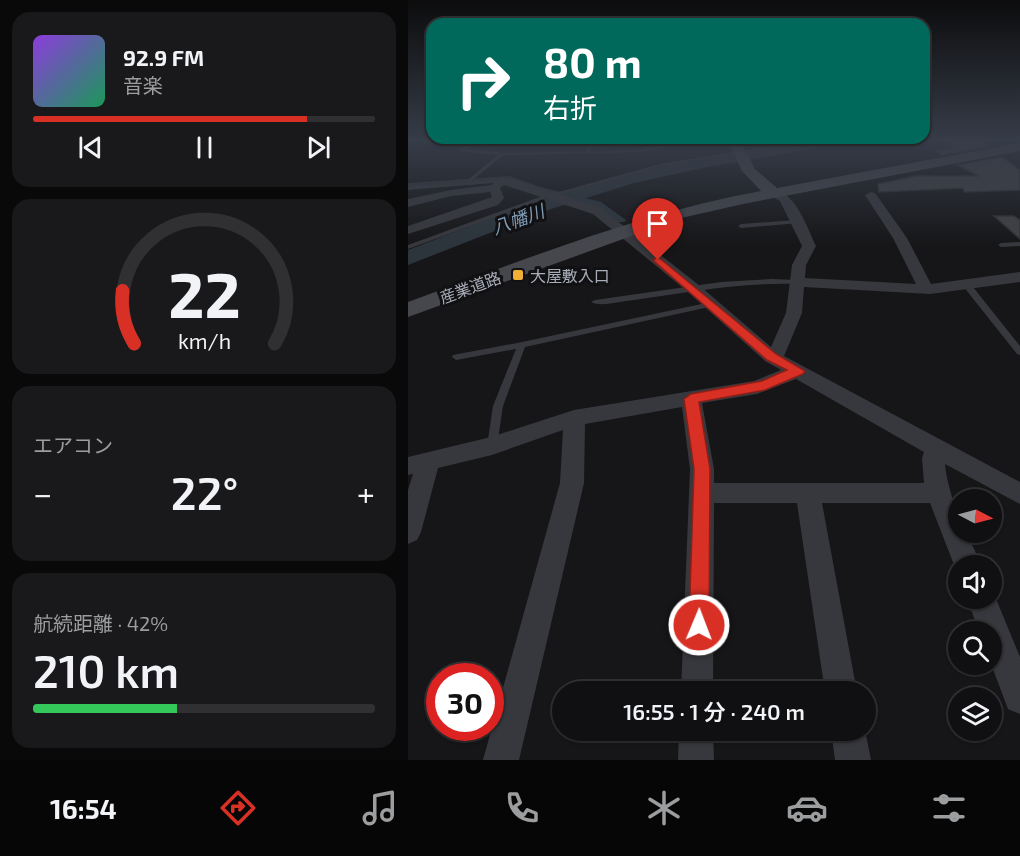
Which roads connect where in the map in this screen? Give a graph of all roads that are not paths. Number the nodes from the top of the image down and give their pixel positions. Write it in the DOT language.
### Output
graph roads {
  1 [pos="475,175"];
  2 [pos="626,175"];
  3 [pos="753,175"];
  4 [pos="870,175"];
  5 [pos="467,182"];
  6 [pos="498,184"];
  7 [pos="408,188"];
  8 [pos="773,194"];
  9 [pos="871,195"];
  10 [pos="557,197"];
  11 [pos="408,203"];
  12 [pos="797,222"];
  13 [pos="741,226"];
  14 [pos="408,230"];
  15 [pos="623,231"];
  16 [pos="1020,244"];
  17 [pos="1001,245"];
  18 [pos="408,247"];
  19 [pos="1020,277"];
  20 [pos="797,282"];
  21 [pos="966,284"];
  22 [pos="694,289"];
  23 [pos="926,289"];
  24 [pos="595,302"];
  25 [pos="711,304"];
  26 [pos="408,310"];
  27 [pos="522,345"];
  28 [pos="1020,352"];
  29 [pos="456,357"];
  30 [pos="772,357"];
  31 [pos="798,371"];
  32 [pos="691,399"];
  33 [pos="574,418"];
  34 [pos="492,446"];
  35 [pos="938,448"];
  36 [pos="418,464"];
  37 [pos="702,493"];
  38 [pos="808,493"];
  39 [pos="939,493"];
  40 [pos="1020,494"];
  41 [pos="408,532"];
  42 [pos="964,555"];
  43 [pos="985,609"];
  44 [pos="697,681"];
  45 [pos="839,681"];
  46 [pos="1020,697"];
  47 [pos="696,741"];
  48 [pos="850,741"];
  49 [pos="501,760"];
  50 [pos="696,760"];
  51 [pos="853,760"];
  1 -- 5 [label="lane"];
  2 -- 10 [label="lane"];
  3 -- 8 [label="street"];
  4 -- 8 [label="street, 産業道路"];
  5 -- 6 [label="lane"];
  5 -- 7 [label="lane"];
  6 -- 10 [label="street"];
  6 -- 11 [label="street"];
  6 -- 14 [label="street"];
  8 -- 12 [label="street"];
  8 -- 15 [label="street, 産業道路"];
  9 -- 23 [label="street"];
  10 -- 15 [label="street"];
  10 -- 18 [label="lane"];
  12 -- 13 [label="lane"];
  12 -- 20 [label="street"];
  15 -- 22 [label="street"];
  15 -- 26 [label="street, 産業道路"];
  16 -- 17 [label="lane"];
  19 -- 21 [label="street"];
  20 -- 22 [label="lane"];
  20 -- 23 [label="street"];
  20 -- 30 [label="street"];
  21 -- 23 [label="street"];
  21 -- 28 [label="lane"];
  22 -- 24 [label="lane"];
  22 -- 25 [label="street"];
  25 -- 27 [label="lane"];
  25 -- 30 [label="street"];
  27 -- 29 [label="lane"];
  27 -- 34 [label="lane"];
  30 -- 31 [label="street"];
  31 -- 32 [label="street"];
  31 -- 35 [label="street"];
  32 -- 33 [label="street"];
  32 -- 37 [label="street"];
  33 -- 34 [label="street"];
  33 -- 49 [label="street"];
  34 -- 36 [label="street"];
  35 -- 39 [label="street"];
  35 -- 40 [label="street"];
  36 -- 41 [label="street"];
  37 -- 38 [label="street"];
  37 -- 44 [label="street"];
  38 -- 39 [label="street"];
  38 -- 45 [label="street"];
  39 -- 42 [label="street"];
  43 -- 46 [label="street"];
  47 -- 50 [label="street"];
  48 -- 51 [label="street"];
}
